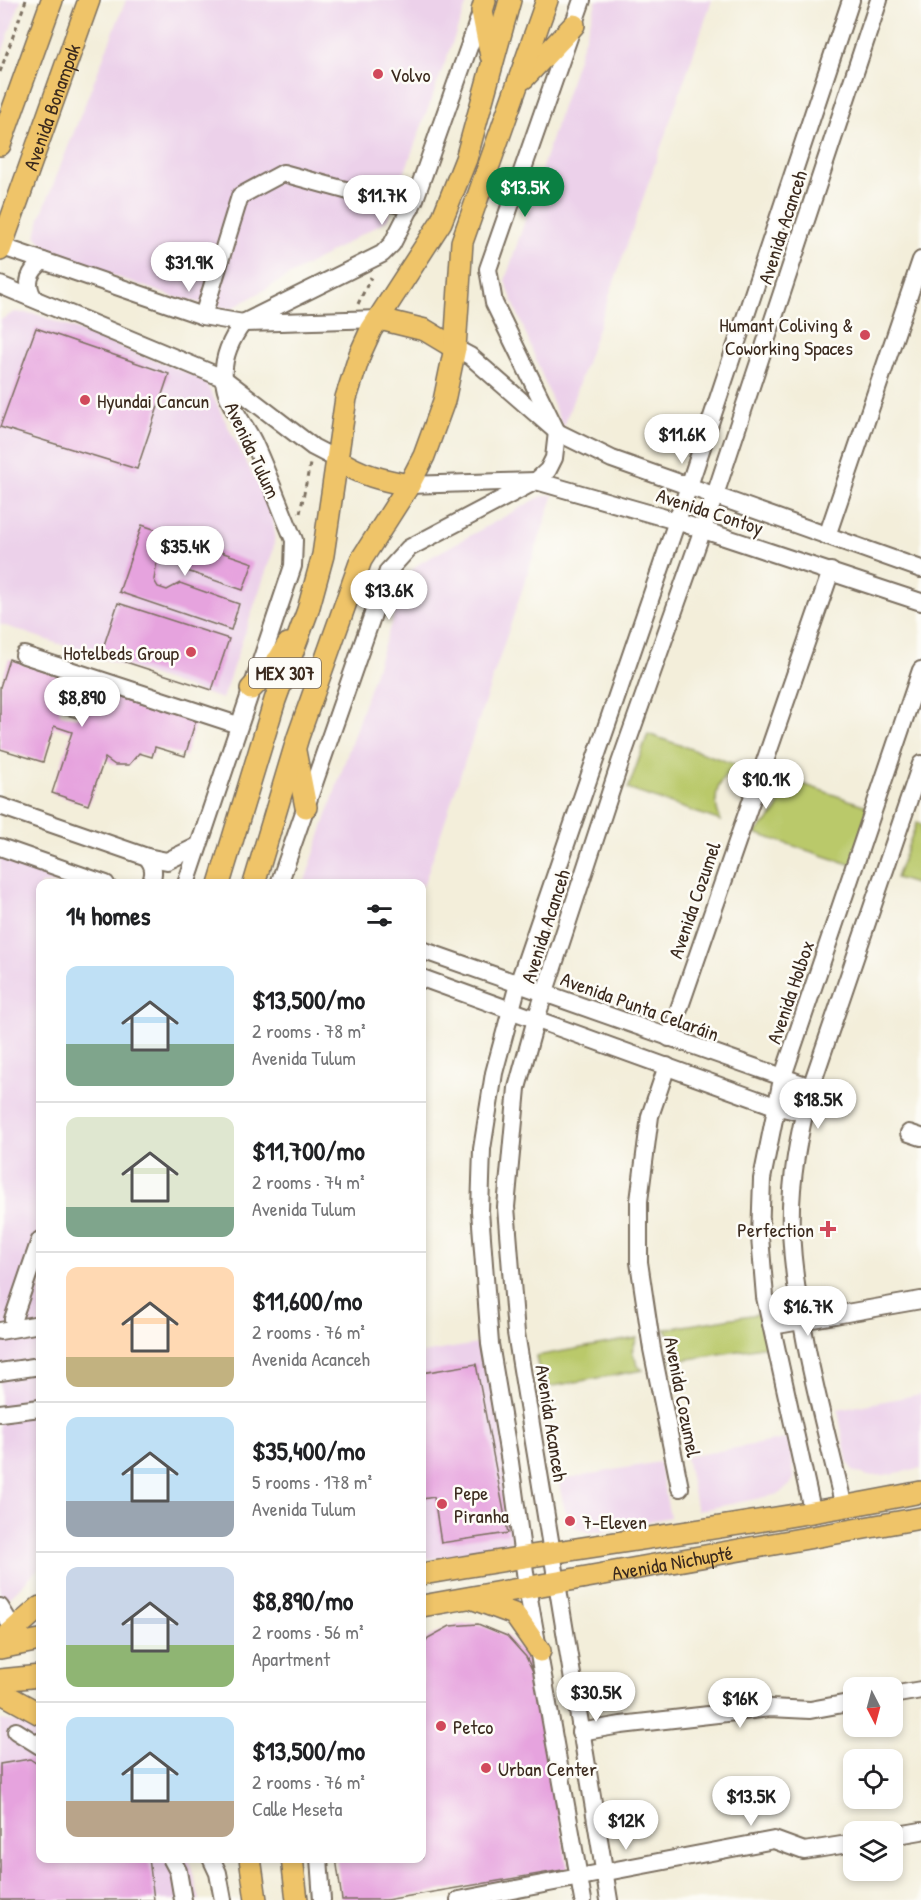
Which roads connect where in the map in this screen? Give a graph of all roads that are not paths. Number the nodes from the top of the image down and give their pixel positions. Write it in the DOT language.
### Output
graph roads {
  1 [pos="52,0"];
  2 [pos="89,0"];
  3 [pos="510,0"];
  4 [pos="547,0"];
  5 [pos="582,0"];
  6 [pos="851,0"];
  7 [pos="879,0"];
  8 [pos="485,1"];
  9 [pos="574,25"];
  10 [pos="493,63"];
  11 [pos="519,83"];
  12 [pos="0,145"];
  13 [pos="411,208"];
  14 [pos="0,248"];
  15 [pos="921,260"];
  16 [pos="43,261"];
  17 [pos="0,285"];
  18 [pos="34,298"];
  19 [pos="203,316"];
  20 [pos="380,319"];
  21 [pos="243,323"];
  22 [pos="455,348"];
  23 [pos="224,378"];
  24 [pos="557,432"];
  25 [pos="338,460"];
  26 [pos="536,481"];
  27 [pos="409,485"];
  28 [pos="689,486"];
  29 [pos="715,495"];
  30 [pos="676,521"];
  31 [pos="703,530"];
  32 [pos="827,536"];
  33 [pos="921,569"];
  34 [pos="831,571"];
  35 [pos="921,603"];
  36 [pos="308,610"];
  37 [pos="24,655"];
  38 [pos="921,670"];
  39 [pos="251,689"];
  40 [pos="238,725"];
  41 [pos="294,748"];
  42 [pos="921,764"];
  43 [pos="0,806"];
  44 [pos="306,807"];
  45 [pos="198,846"];
  46 [pos="0,847"];
  47 [pos="147,857"];
  48 [pos="92,879"];
  49 [pos="152,879"];
  50 [pos="188,879"];
  51 [pos="221,879"];
  52 [pos="255,879"];
  53 [pos="281,879"];
  54 [pos="426,951"];
  55 [pos="426,979"];
  56 [pos="518,984"];
  57 [pos="545,994"];
  58 [pos="512,1009"];
  59 [pos="536,1019"];
  60 [pos="669,1038"];
  61 [pos="667,1065"];
  62 [pos="782,1079"];
  63 [pos="811,1088"];
  64 [pos="775,1106"];
  65 [pos="804,1113"];
  66 [pos="36,1249"];
  67 [pos="921,1300"];
  68 [pos="6,1317"];
  69 [pos="802,1321"];
  70 [pos="36,1324"];
  71 [pos="772,1326"];
  72 [pos="0,1331"];
  73 [pos="36,1367"];
  74 [pos="0,1372"];
  75 [pos="36,1408"];
  76 [pos="0,1413"];
  77 [pos="680,1488"];
  78 [pos="921,1492"];
  79 [pos="844,1507"];
  80 [pos="813,1514"];
  81 [pos="921,1518"];
  82 [pos="550,1551"];
  83 [pos="522,1555"];
  84 [pos="426,1564"];
  85 [pos="443,1570"];
  86 [pos="426,1573"];
  87 [pos="555,1582"];
  88 [pos="527,1587"];
  89 [pos="471,1598"];
  90 [pos="429,1604"];
  91 [pos="1,1610"];
  92 [pos="36,1611"];
  93 [pos="7,1636"];
  94 [pos="36,1641"];
  95 [pos="0,1648"];
  96 [pos="540,1651"];
  97 [pos="36,1676"];
  98 [pos="0,1680"];
  99 [pos="921,1690"];
  100 [pos="0,1692"];
  101 [pos="903,1693"];
  102 [pos="843,1704"];
  103 [pos="36,1712"];
  104 [pos="16,1731"];
  105 [pos="580,1732"];
  106 [pos="36,1744"];
  107 [pos="921,1831"];
  108 [pos="903,1834"];
  109 [pos="843,1845"];
  110 [pos="174,1863"];
  111 [pos="213,1863"];
  112 [pos="251,1863"];
  113 [pos="293,1863"];
  114 [pos="319,1863"];
  115 [pos="604,1872"];
  116 [pos="579,1878"];
  117 [pos="183,1900"];
  118 [pos="223,1900"];
  119 [pos="256,1900"];
  120 [pos="297,1900"];
  121 [pos="322,1900"];
  122 [pos="459,1900"];
  123 [pos="583,1900"];
  124 [pos="609,1900"];
  1 -- 12 [label="main road, Avenida Bonampak"];
  2 -- 14 [label="main road, Avenida Bonampak"];
  3 -- 10 [label="main road"];
  4 -- 11 [label="main road"];
  5 -- 9 [label="street"];
  6 -- 28 [label="street, Avenida Acanceh"];
  7 -- 29 [label="street, Avenida Acanceh"];
  8 -- 10 [label="main road"];
  8 -- 13 [label="street"];
  9 -- 11 [label="main road"];
  9 -- 24 [label="street"];
  10 -- 20 [label="main road"];
  11 -- 22 [label="main road"];
  13 -- 19 [label="street"];
  13 -- 21 [label="street"];
  14 -- 16 [label="street"];
  15 -- 32 [label="street"];
  16 -- 18 [label="street"];
  16 -- 19 [label="street"];
  17 -- 18 [label="street"];
  18 -- 23 [label="street"];
  19 -- 21 [label="street"];
  20 -- 21 [label="street"];
  20 -- 22 [label="main road"];
  20 -- 25 [label="main road"];
  21 -- 23 [label="street, Avenida Tulum"];
  22 -- 24 [label="street, Avenida Contoy"];
  22 -- 27 [label="main road"];
  23 -- 25 [label="street"];
  23 -- 39 [label="street, Avenida Tulum"];
  24 -- 26 [label="street"];
  24 -- 28 [label="street, Avenida Contoy"];
  25 -- 27 [label="main road"];
  25 -- 36 [label="main road, MEX 307"];
  26 -- 27 [label="street, Avenida Contoy"];
  26 -- 30 [label="street, Avenida Contoy"];
  26 -- 44 [label="street"];
  27 -- 41 [label="main road, MEX 307"];
  28 -- 29 [label="street, Avenida Contoy"];
  28 -- 30 [label="street, Avenida Acanceh"];
  29 -- 31 [label="street, Avenida Acanceh"];
  29 -- 32 [label="street, Avenida Contoy"];
  30 -- 31 [label="street, Avenida Contoy"];
  30 -- 56 [label="street, Avenida Acanceh"];
  31 -- 34 [label="street, Avenida Contoy"];
  31 -- 57 [label="street, Avenida Acanceh"];
  32 -- 33 [label="street, Avenida Contoy"];
  34 -- 35 [label="street, Avenida Contoy"];
  34 -- 60 [label="street, Avenida Cozumel"];
  36 -- 39 [label="main road"];
  36 -- 51 [label="main road, MEX 307"];
  37 -- 40 [label="street"];
  38 -- 62 [label="street, Avenida Holbox"];
  39 -- 40 [label="street, Avenida Tulum"];
  40 -- 45 [label="street, Avenida Tulum"];
  41 -- 44 [label="main road"];
  41 -- 52 [label="main road, MEX 307"];
  42 -- 63 [label="street"];
  43 -- 47 [label="street"];
  44 -- 53 [label="street"];
  45 -- 47 [label="street"];
  45 -- 50 [label="street, Avenida Tulum"];
  46 -- 48 [label="street"];
  47 -- 49 [label="street"];
  54 -- 56 [label="street, Avenida Punta Celaráin"];
  55 -- 58 [label="street"];
  56 -- 57 [label="street, Avenida Punta Celaráin"];
  56 -- 58 [label="street, Avenida Acanceh"];
  57 -- 59 [label="street, Avenida Acanceh"];
  57 -- 60 [label="street, Avenida Punta Celaráin"];
  58 -- 59 [label="street"];
  58 -- 83 [label="street, Avenida Acanceh"];
  59 -- 61 [label="street"];
  59 -- 82 [label="street, Avenida Acanceh"];
  60 -- 62 [label="street, Avenida Punta Celaráin"];
  61 -- 64 [label="street"];
  61 -- 77 [label="street, Avenida Cozumel"];
  62 -- 63 [label="street, Avenida Punta Celaráin"];
  62 -- 64 [label="street, Avenida Holbox"];
  63 -- 65 [label="street"];
  64 -- 65 [label="street"];
  64 -- 71 [label="street, Avenida Holbox"];
  65 -- 69 [label="street"];
  66 -- 68 [label="street"];
  67 -- 69 [label="street"];
  68 -- 70 [label="street"];
  69 -- 71 [label="street"];
  69 -- 79 [label="street"];
  70 -- 72 [label="street"];
  71 -- 80 [label="street, Avenida Holbox"];
  73 -- 74 [label="street"];
  75 -- 76 [label="street"];
  78 -- 79 [label="main road, Avenida Nichupté"];
  79 -- 80 [label="main road, Avenida Nichupté"];
  80 -- 82 [label="main road, Avenida Nichupté"];
  81 -- 87 [label="main road, Avenida Nichupté"];
  82 -- 83 [label="main road, Avenida Nichupté"];
  82 -- 87 [label="street, Avenida Acanceh"];
  83 -- 85 [label="main road, Avenida Nichupté"];
  83 -- 88 [label="street, Avenida Acanceh"];
  84 -- 85 [label="main road"];
  85 -- 86 [label="main road, Avenida Nichupté"];
  87 -- 88 [label="main road, Avenida Nichupté"];
  87 -- 105 [label="street, Avenida Acanceh"];
  88 -- 89 [label="main road, Avenida Nichupté"];
  88 -- 96 [label="street, Avenida Acanceh"];
  89 -- 90 [label="main road, Avenida Nichupté"];
  89 -- 96 [label="main road"];
  91 -- 93 [label="street"];
  92 -- 93 [label="main road"];
  94 -- 95 [label="main road"];
  96 -- 116 [label="street, Avenida Acanceh"];
  97 -- 98 [label="main road"];
  99 -- 101 [label="street"];
  100 -- 103 [label="main road"];
  102 -- 105 [label="street"];
  104 -- 106 [label="street"];
  105 -- 115 [label="street, Avenida Acanceh"];
  107 -- 108 [label="street"];
  109 -- 115 [label="street"];
  110 -- 117 [label="street"];
  111 -- 118 [label="street"];
  112 -- 119 [label="main road"];
  113 -- 120 [label="main road"];
  114 -- 121 [label="street"];
  115 -- 116 [label="street"];
  115 -- 124 [label="street, Avenida Acanceh"];
  116 -- 122 [label="street"];
  116 -- 123 [label="street, Avenida Acanceh"];
}
